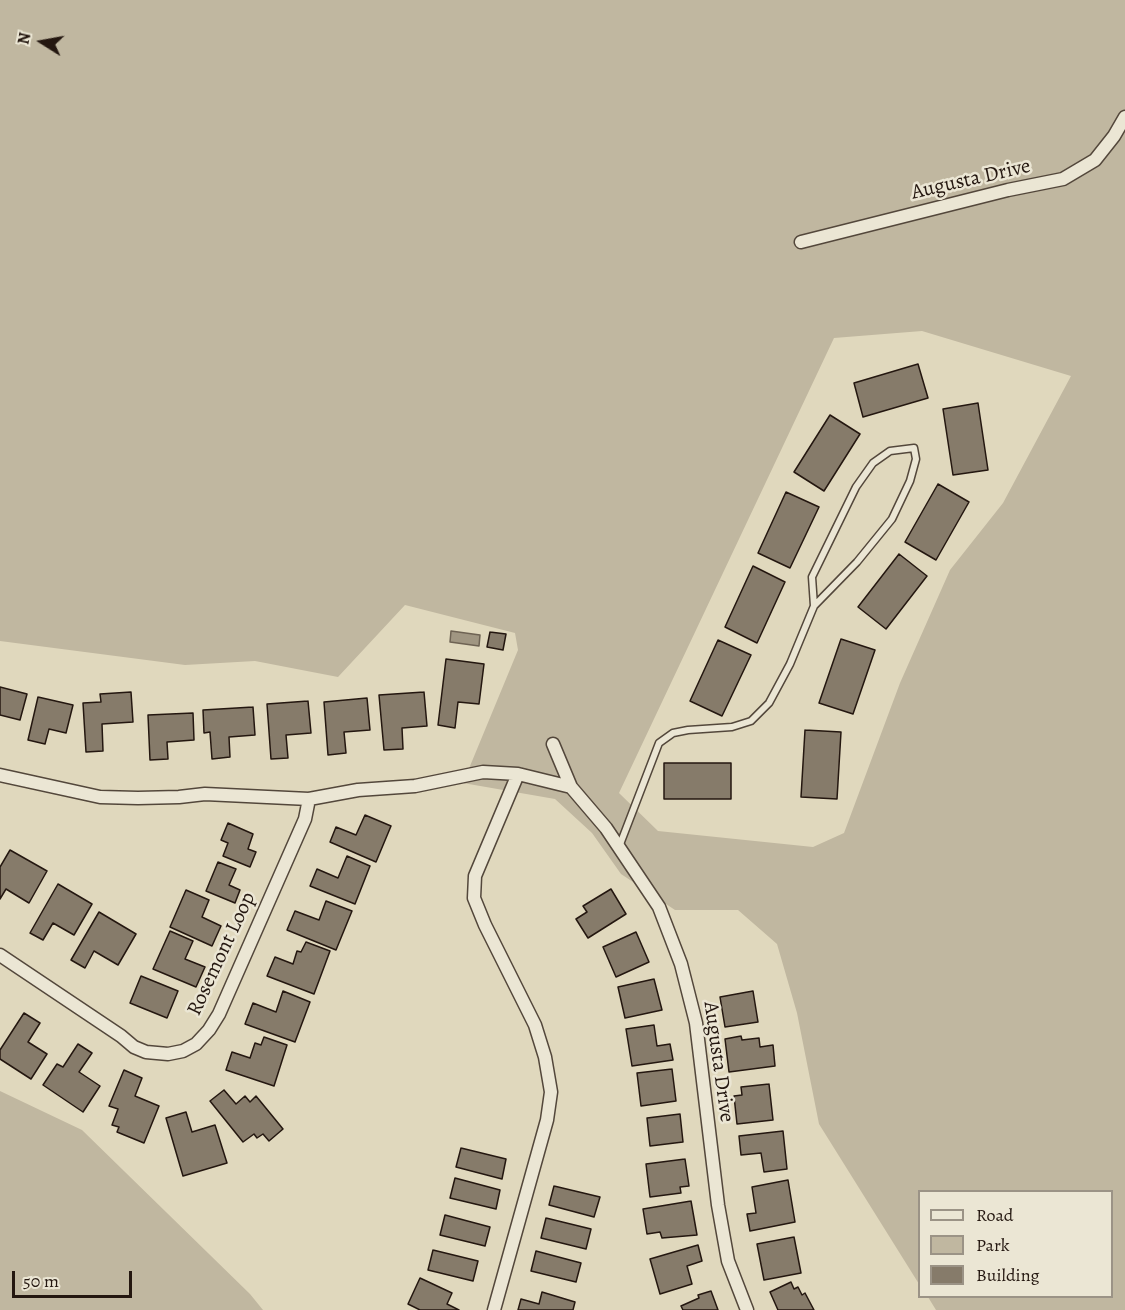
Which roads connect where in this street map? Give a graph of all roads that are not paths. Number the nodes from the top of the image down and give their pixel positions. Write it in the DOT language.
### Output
graph roads {
  1 [pos="1125,117"];
  2 [pos="801,242"];
  3 [pos="814,606"];
  4 [pos="553,744"];
  5 [pos="518,774"];
  6 [pos="0,775"];
  7 [pos="571,787"];
  8 [pos="309,799"];
  9 [pos="619,848"];
  10 [pos="0,955"];
  11 [pos="494,1310"];
  12 [pos="747,1310"];
  1 -- 2 [label="street, Augusta Drive"];
  3 -- 3 [label="lane"];
  3 -- 9 [label="lane"];
  4 -- 7 [label="street, Augusta Drive"];
  5 -- 7 [label="street"];
  5 -- 8 [label="street"];
  5 -- 11 [label="street"];
  6 -- 8 [label="street"];
  7 -- 9 [label="street, Augusta Drive"];
  8 -- 10 [label="street, Rosemont Loop"];
  9 -- 12 [label="street, Augusta Drive"];
}
